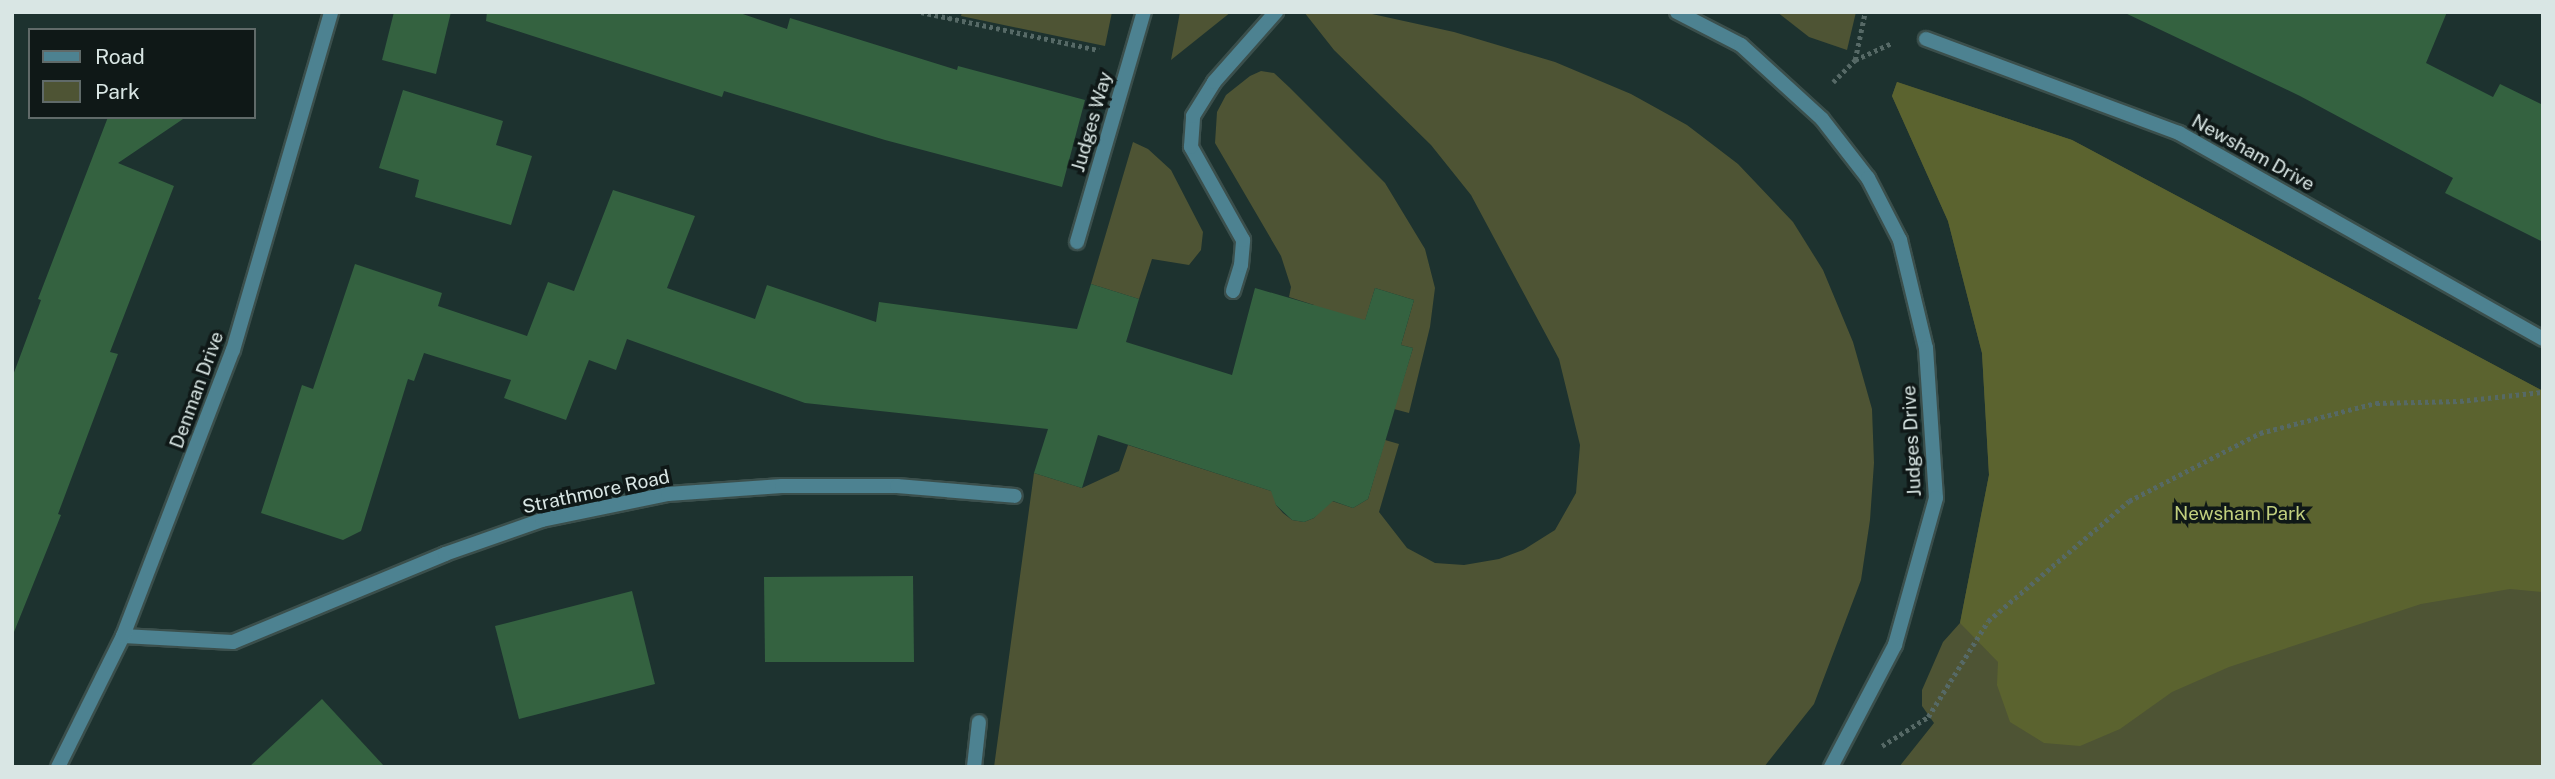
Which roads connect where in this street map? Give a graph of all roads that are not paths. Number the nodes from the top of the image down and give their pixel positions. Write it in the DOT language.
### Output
graph roads {
  1 [pos="331,12"];
  2 [pos="1143,12"];
  3 [pos="1276,12"];
  4 [pos="1677,12"];
  5 [pos="1926,39"];
  6 [pos="1077,242"];
  7 [pos="1233,291"];
  8 [pos="2543,340"];
  9 [pos="1015,496"];
  10 [pos="123,636"];
  11 [pos="979,722"];
  12 [pos="58,767"];
  13 [pos="974,767"];
  14 [pos="1831,767"];
  1 -- 10 [label="street, Denman Drive"];
  2 -- 6 [label="street, Judges Way"];
  3 -- 7 [label="street"];
  4 -- 14 [label="street, Judges Drive"];
  5 -- 8 [label="street, Newsham Drive"];
  9 -- 10 [label="street, Strathmore Road"];
  10 -- 12 [label="street, Denman Drive"];
  11 -- 13 [label="street"];
}
